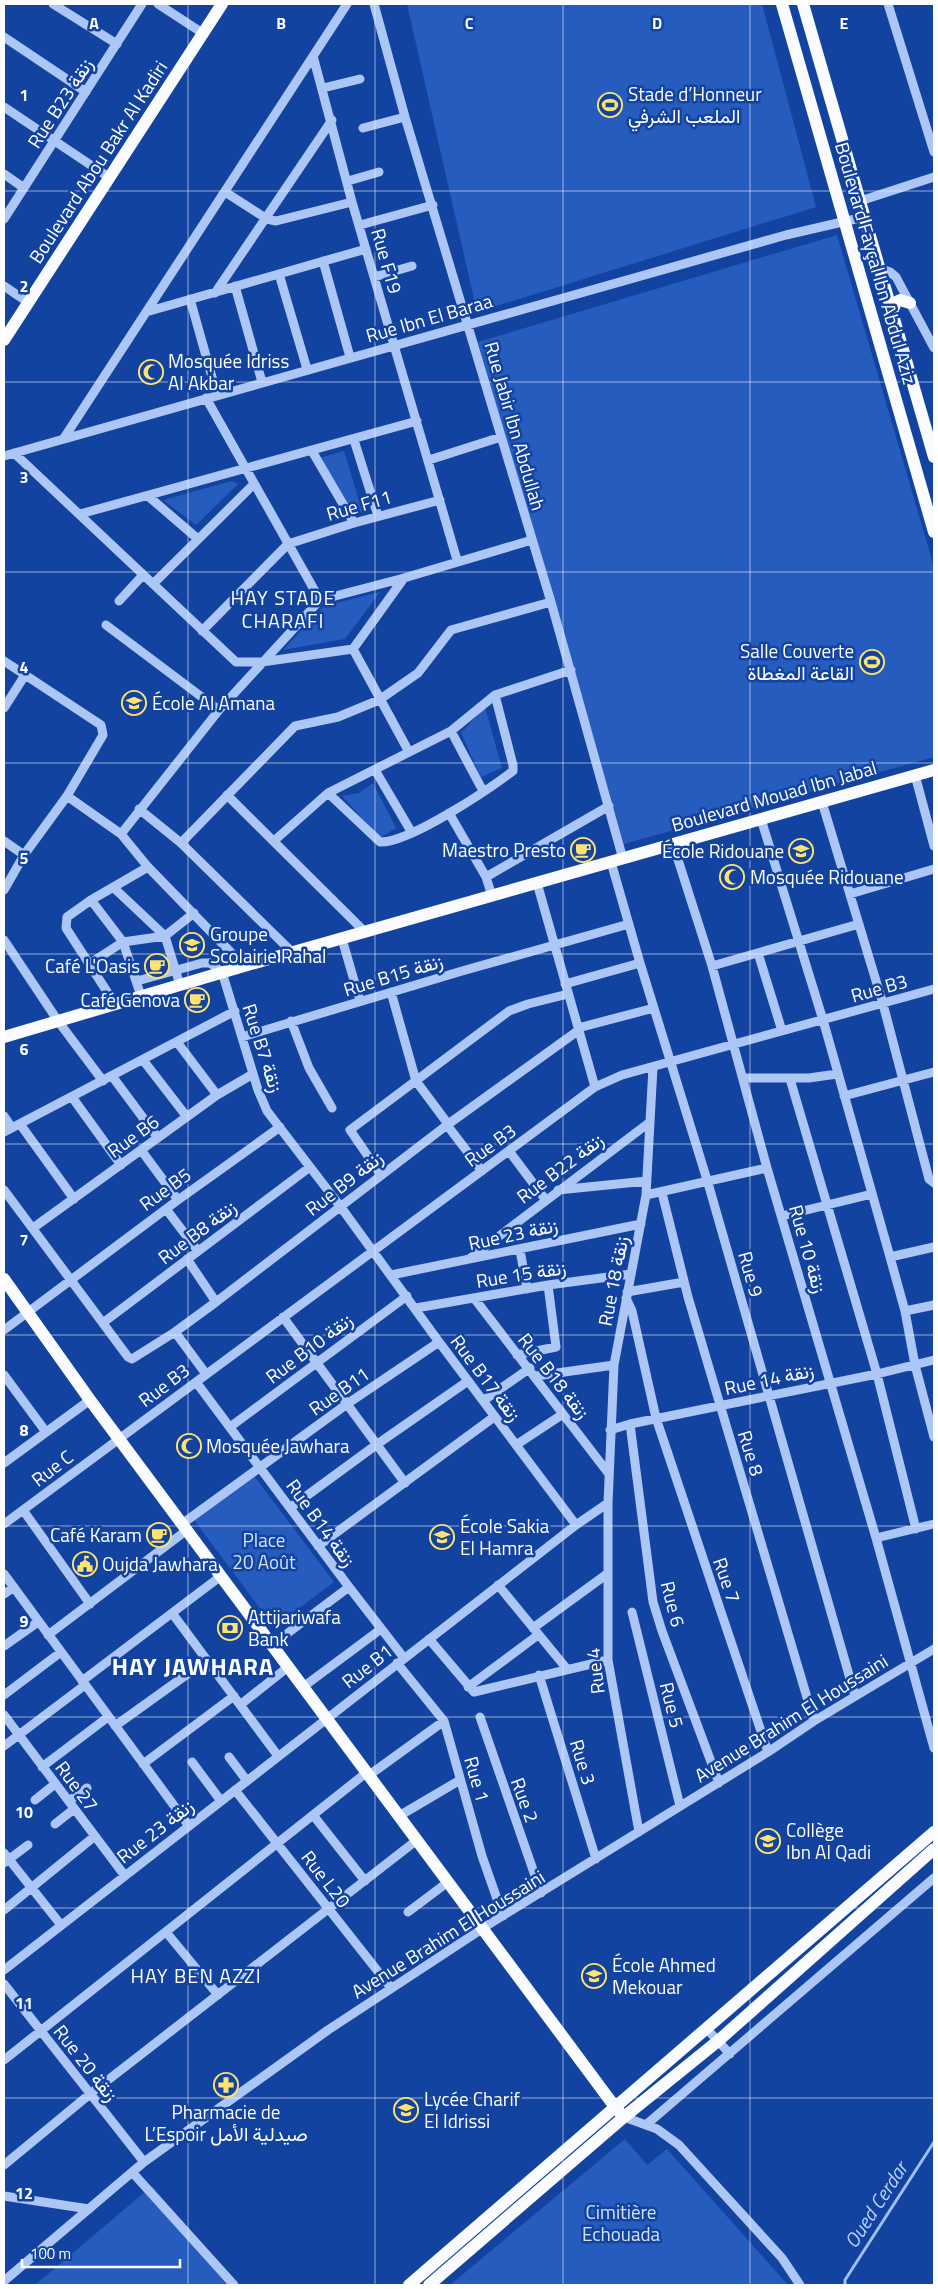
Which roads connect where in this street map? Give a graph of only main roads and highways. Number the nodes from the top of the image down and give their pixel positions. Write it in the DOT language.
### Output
graph roads {
  1 [pos="222,4"];
  2 [pos="782,4"];
  3 [pos="803,4"];
  4 [pos="910,303"];
  5 [pos="892,312"];
  6 [pos="4,340"];
  7 [pos="934,457"];
  8 [pos="934,532"];
  9 [pos="934,770"];
  10 [pos="4,1037"];
  11 [pos="4,1279"];
  12 [pos="934,1832"];
  13 [pos="934,1849"];
  14 [pos="619,2112"];
  15 [pos="408,2285"];
  16 [pos="429,2285"];
  1 -- 6 [label="main road, Boulevard Abou Bakr Al Kadiri"];
  2 -- 8 [label="main road, Boulevard Fayçal Ibn Abdul Aziz"];
  3 -- 5 [label="main road, Boulevard Fayçal Ibn Abdul Aziz"];
  4 -- 5 [label="main road"];
  5 -- 7 [label="main road, Boulevard Fayçal Ibn Abdul Aziz"];
  9 -- 10 [label="main road, Boulevard Mouad Ibn Jabal"];
  11 -- 14 [label="main road"];
  12 -- 14 [label="main road"];
  13 -- 14 [label="main road"];
  14 -- 15 [label="main road"];
  14 -- 16 [label="main road"];
}
